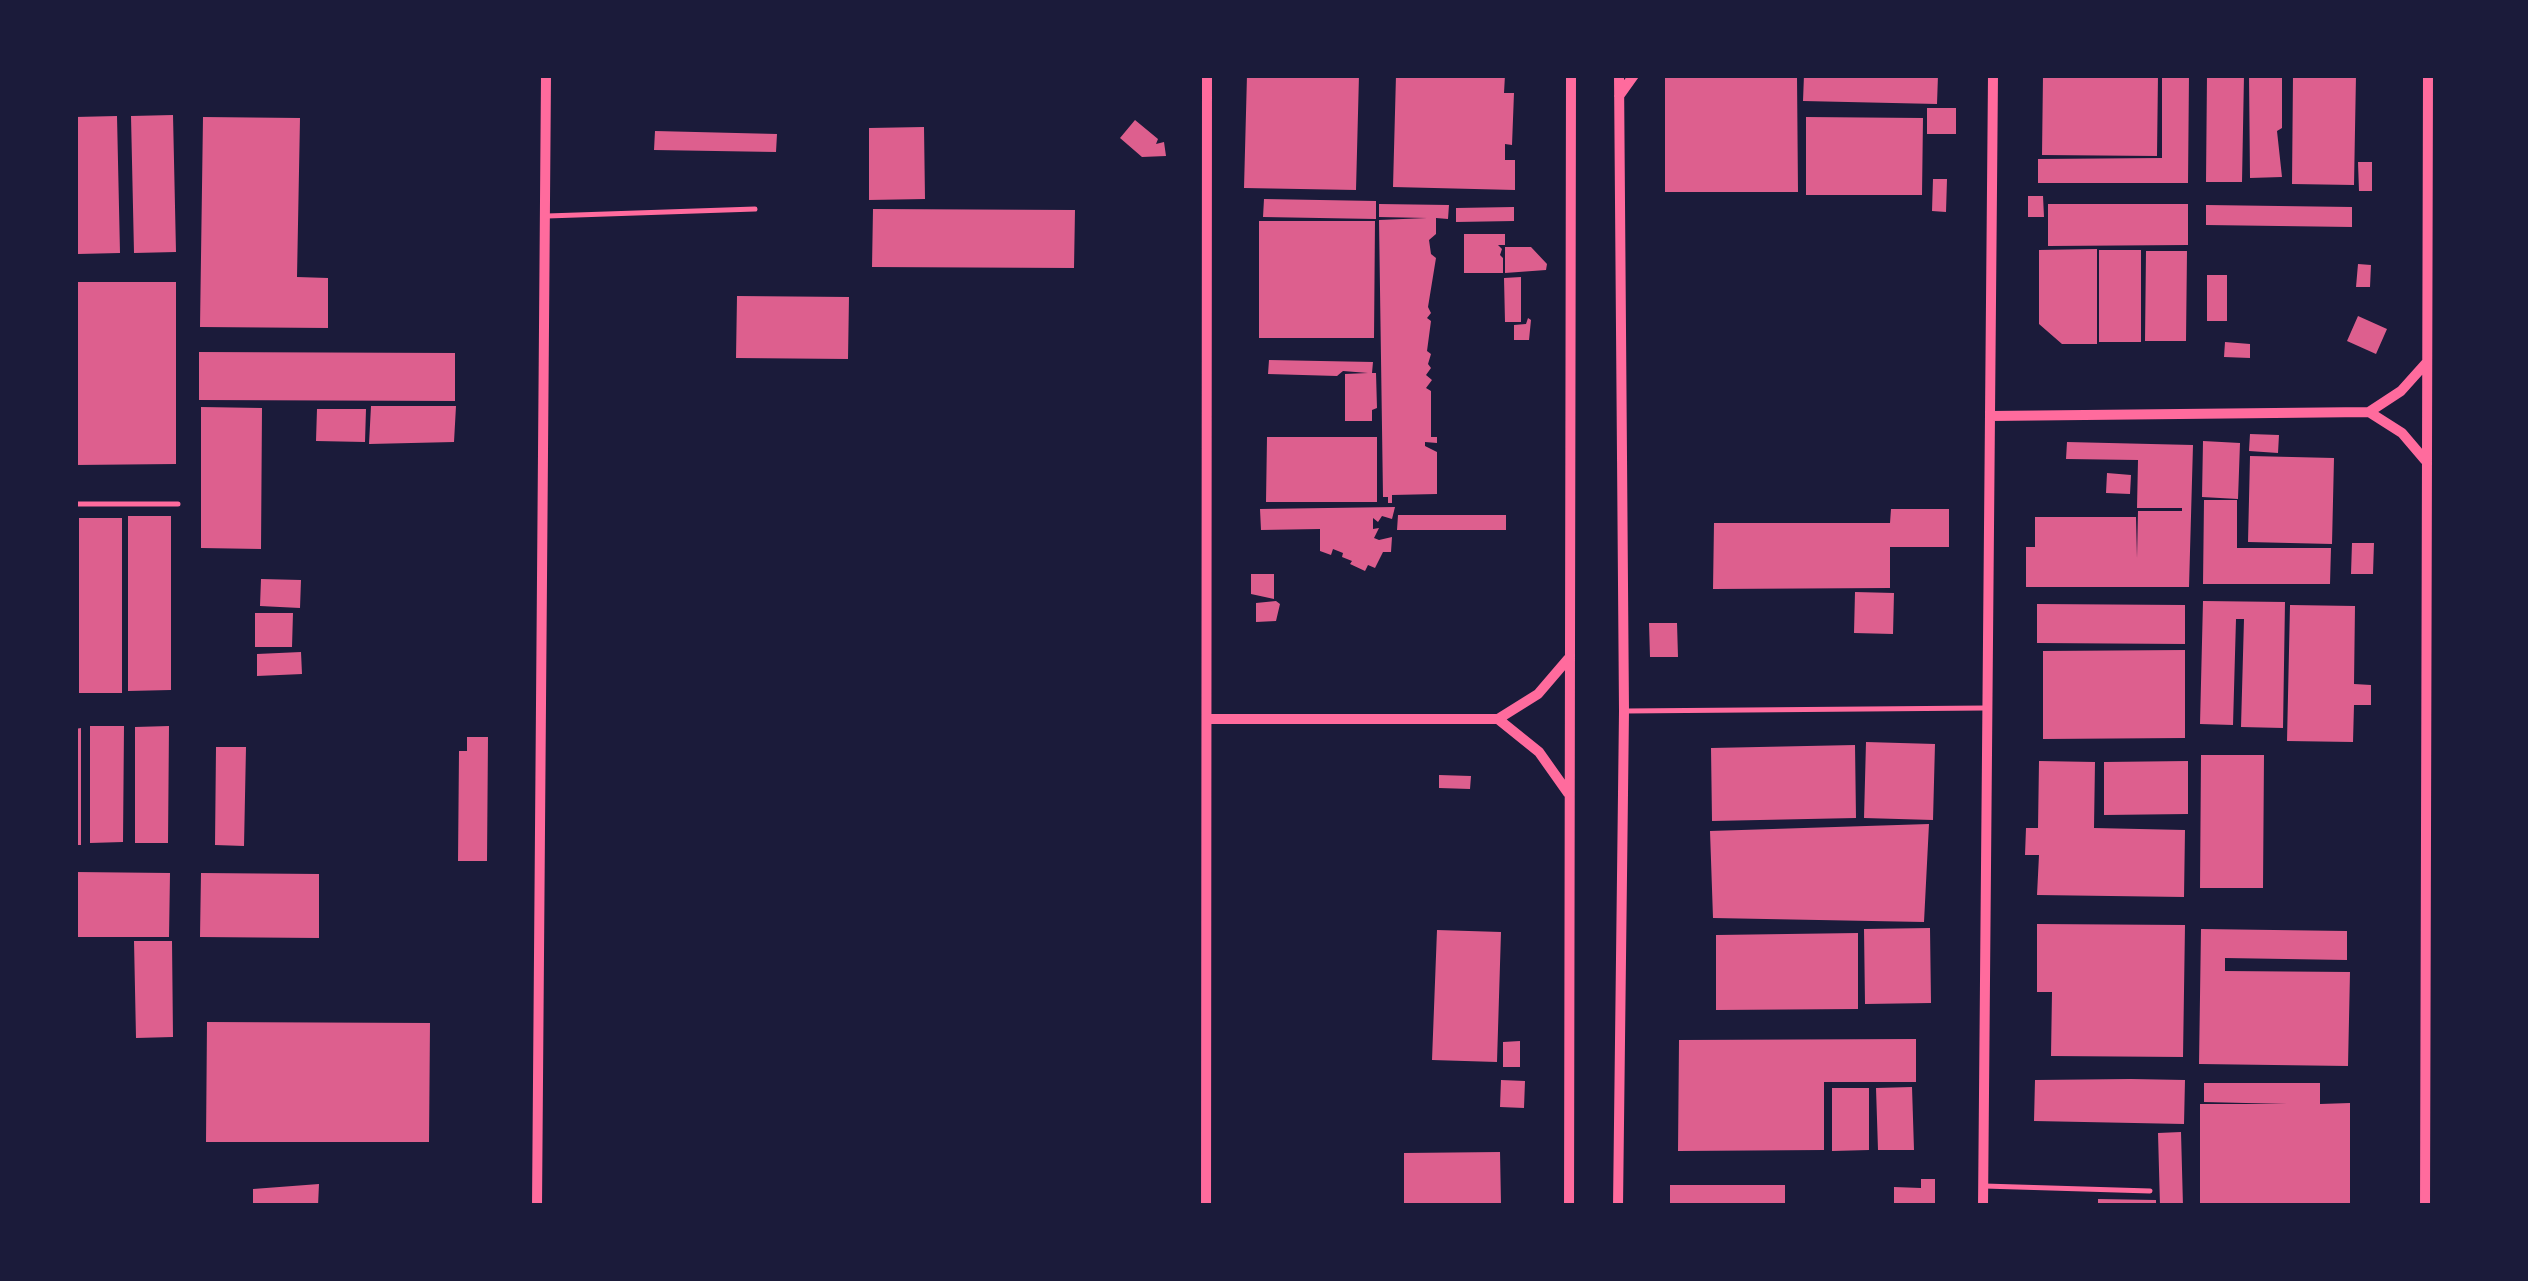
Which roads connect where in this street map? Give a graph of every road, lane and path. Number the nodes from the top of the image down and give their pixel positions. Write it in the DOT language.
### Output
graph roads {
  1 [pos="546,75"];
  2 [pos="1208,75"];
  3 [pos="1571,75"];
  4 [pos="1619,75"];
  5 [pos="1634,75"];
  6 [pos="1992,75"];
  7 [pos="2428,75"];
  8 [pos="1619,97"];
  9 [pos="755,209"];
  10 [pos="544,216"];
  11 [pos="2427,362"];
  12 [pos="2369,412"];
  13 [pos="1990,416"];
  14 [pos="2427,462"];
  15 [pos="75,504"];
  16 [pos="178,504"];
  17 [pos="1569,658"];
  18 [pos="1988,708"];
  19 [pos="1624,711"];
  20 [pos="1207,719"];
  21 [pos="1498,719"];
  22 [pos="1569,796"];
  23 [pos="1984,1186"];
  24 [pos="2150,1191"];
  25 [pos="537,1206"];
  26 [pos="1206,1206"];
  27 [pos="1569,1206"];
  28 [pos="1618,1206"];
  29 [pos="1984,1206"];
  30 [pos="2425,1206"];
  1 -- 10 [label="street"];
  2 -- 20 [label="street"];
  3 -- 17 [label="street"];
  4 -- 8 [label="street"];
  5 -- 8 [label="street"];
  6 -- 13 [label="street"];
  7 -- 11 [label="street"];
  8 -- 19 [label="street"];
  9 -- 10 [label="lane"];
  10 -- 25 [label="street"];
  11 -- 12 [label="street"];
  11 -- 14 [label="street"];
  12 -- 13 [label="street"];
  12 -- 14 [label="street"];
  13 -- 18 [label="street"];
  14 -- 30 [label="street"];
  15 -- 16 [label="lane"];
  17 -- 21 [label="street"];
  17 -- 22 [label="street"];
  18 -- 19 [label="lane"];
  18 -- 23 [label="street"];
  19 -- 28 [label="street"];
  20 -- 21 [label="street"];
  20 -- 26 [label="street"];
  21 -- 22 [label="street"];
  22 -- 27 [label="street"];
  23 -- 24 [label="lane"];
  23 -- 29 [label="street"];
}
